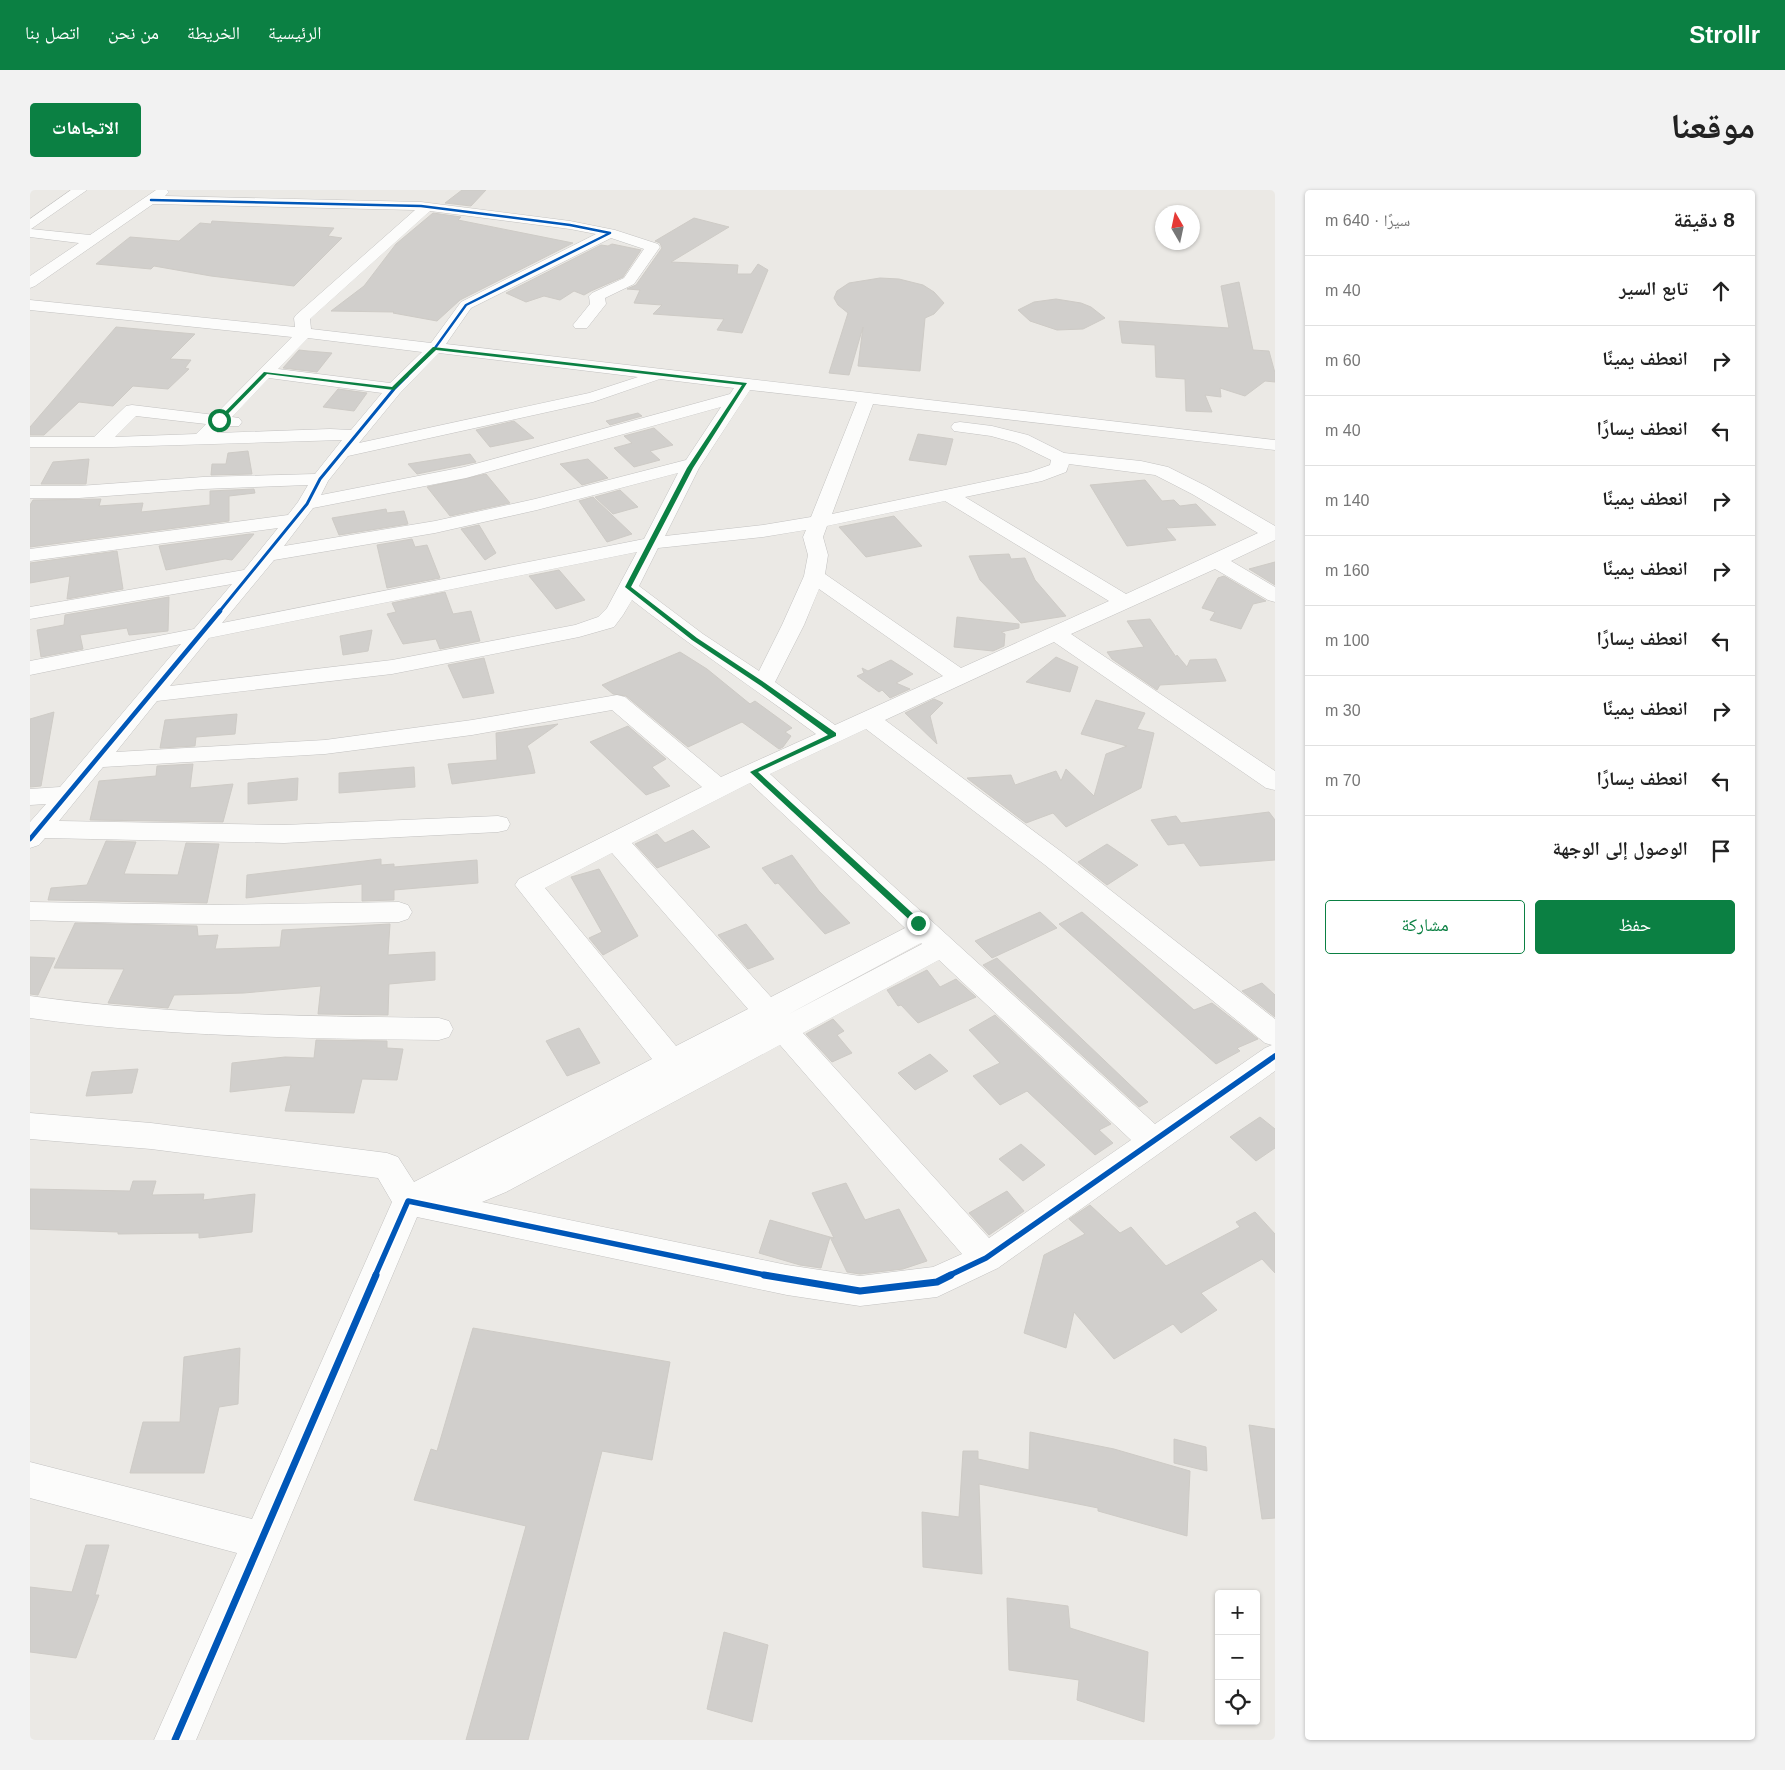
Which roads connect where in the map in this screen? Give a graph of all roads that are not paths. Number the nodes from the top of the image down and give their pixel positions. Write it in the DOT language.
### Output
graph roads {
  1 [pos="80,190"];
  2 [pos="146,195"];
  3 [pos="427,207"];
  4 [pos="30,225"];
  5 [pos="30,233"];
  6 [pos="610,233"];
  7 [pos="95,240"];
  8 [pos="30,283"];
  9 [pos="30,305"];
  10 [pos="581,326"];
  11 [pos="304,333"];
  12 [pos="435,348"];
  13 [pos="266,373"];
  14 [pos="661,374"];
  15 [pos="394,389"];
  16 [pos="741,391"];
  17 [pos="867,398"];
  18 [pos="994,412"];
  19 [pos="861,417"];
  20 [pos="880,419"];
  21 [pos="219,420"];
  22 [pos="946,426"];
  23 [pos="992,431"];
  24 [pos="330,434"];
  25 [pos="354,436"];
  26 [pos="202,438"];
  27 [pos="30,442"];
  28 [pos="98,442"];
  29 [pos="1275,445"];
  30 [pos="342,452"];
  31 [pos="1060,458"];
  32 [pos="692,464"];
  33 [pos="320,479"];
  34 [pos="30,492"];
  35 [pos="950,496"];
  36 [pos="301,512"];
  37 [pos="819,522"];
  38 [pos="1274,532"];
  39 [pos="652,543"];
  40 [pos="30,555"];
  41 [pos="267,555"];
  42 [pos="1216,562"];
  43 [pos="250,575"];
  44 [pos="814,576"];
  45 [pos="628,587"];
  46 [pos="1275,596"];
  47 [pos="1125,602"];
  48 [pos="30,613"];
  49 [pos="202,633"];
  50 [pos="1055,633"];
  51 [pos="30,668"];
  52 [pos="960,677"];
  53 [pos="763,684"];
  54 [pos="151,695"];
  55 [pos="868,719"];
  56 [pos="833,735"];
  57 [pos="97,760"];
  58 [pos="753,772"];
  59 [pos="1275,782"];
  60 [pos="719,788"];
  61 [pos="68,794"];
  62 [pos="30,797"];
  63 [pos="498,824"];
  64 [pos="34,834"];
  65 [pos="615,840"];
  66 [pos="30,911"];
  67 [pos="399,912"];
  68 [pos="934,937"];
  69 [pos="30,1008"];
  70 [pos="775,1021"];
  71 [pos="440,1028"];
  72 [pos="1274,1052"];
  73 [pos="672,1062"];
  74 [pos="30,1126"];
  75 [pos="1153,1141"];
  76 [pos="422,1204"];
  77 [pos="986,1258"];
  78 [pos="30,1480"];
  79 [pos="261,1540"];
  80 [pos="175,1740"];
  1 -- 4 [label="street"];
  2 -- 3 [label="street"];
  2 -- 7 [label="street"];
  3 -- 6 [label="street"];
  3 -- 11 [label="street"];
  5 -- 7 [label="street"];
  6 -- 10 [label="street"];
  6 -- 12 [label="street"];
  7 -- 8 [label="street"];
  9 -- 11 [label="street"];
  11 -- 12 [label="street"];
  11 -- 13 [label="street"];
  12 -- 14 [label="street"];
  12 -- 15 [label="street"];
  13 -- 15 [label="street"];
  13 -- 21 [label="street"];
  14 -- 16 [label="street"];
  14 -- 30 [label="street"];
  15 -- 25 [label="street"];
  16 -- 17 [label="street"];
  16 -- 32 [label="street"];
  16 -- 36 [label="street"];
  17 -- 18 [label="street"];
  17 -- 19 [label="street"];
  18 -- 23 [label="street"];
  18 -- 29 [label="street"];
  19 -- 20 [label="street"];
  19 -- 37 [label="street"];
  21 -- 24 [label="street"];
  21 -- 26 [label="street"];
  21 -- 28 [label="street"];
  22 -- 23 [label="street"];
  23 -- 31 [label="street"];
  24 -- 25 [label="street"];
  24 -- 26 [label="street"];
  25 -- 30 [label="street"];
  26 -- 28 [label="street"];
  27 -- 28 [label="street"];
  30 -- 33 [label="street"];
  31 -- 35 [label="street"];
  31 -- 38 [label="street"];
  32 -- 39 [label="street"];
  32 -- 41 [label="street"];
  33 -- 34 [label="street"];
  33 -- 36 [label="street"];
  35 -- 37 [label="street"];
  35 -- 47 [label="street"];
  36 -- 40 [label="street"];
  36 -- 41 [label="street"];
  37 -- 39 [label="street"];
  37 -- 44 [label="street"];
  38 -- 42 [label="street"];
  39 -- 45 [label="street"];
  39 -- 49 [label="street"];
  41 -- 43 [label="street"];
  42 -- 46 [label="street"];
  42 -- 47 [label="street"];
  43 -- 48 [label="street"];
  43 -- 49 [label="street"];
  44 -- 52 [label="street"];
  44 -- 53 [label="street"];
  45 -- 53 [label="street"];
  45 -- 54 [label="street"];
  47 -- 50 [label="street"];
  49 -- 51 [label="street"];
  49 -- 54 [label="street"];
  50 -- 52 [label="street"];
  50 -- 59 [label="street"];
  52 -- 55 [label="street"];
  53 -- 56 [label="street"];
  54 -- 57 [label="street"];
  55 -- 56 [label="street"];
  55 -- 72 [label="street"];
  56 -- 58 [label="street"];
  57 -- 60 [label="street"];
  57 -- 61 [label="street"];
  58 -- 60 [label="street"];
  58 -- 68 [label="street"];
  60 -- 65 [label="street"];
  61 -- 62 [label="street"];
  61 -- 64 [label="street"];
  63 -- 64 [label="street"];
  65 -- 70 [label="street"];
  65 -- 73 [label="street"];
  66 -- 67 [label="street"];
  68 -- 70 [label="street"];
  68 -- 75 [label="street"];
  69 -- 71 [label="street"];
  70 -- 73 [label="street"];
  70 -- 76 [label="street"];
  70 -- 77 [label="street"];
  72 -- 75 [label="street"];
  73 -- 76 [label="street"];
  74 -- 76 [label="street"];
  75 -- 77 [label="street"];
  76 -- 77 [label="street"];
  76 -- 79 [label="street"];
  78 -- 79 [label="street"];
  79 -- 80 [label="street"];
}
